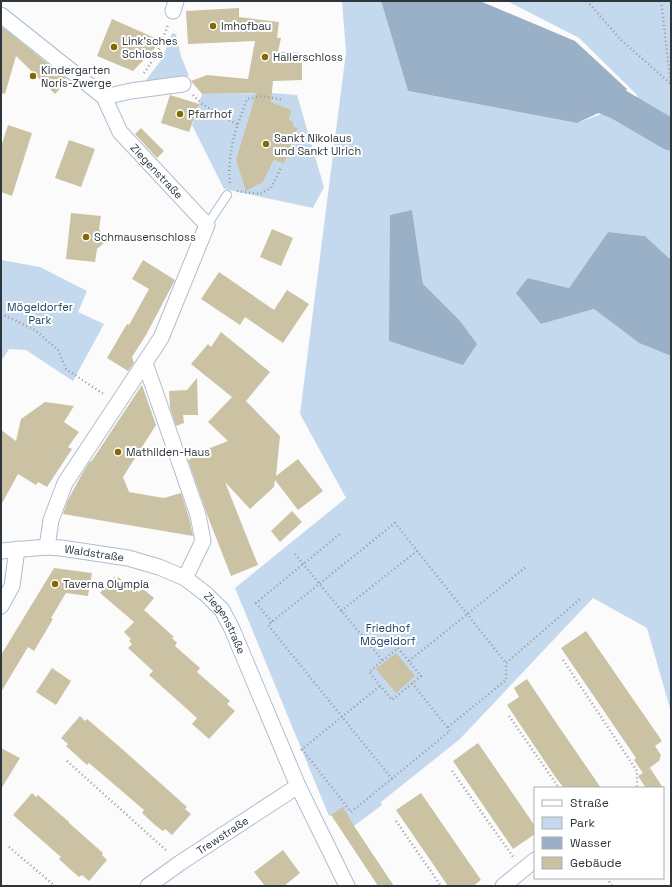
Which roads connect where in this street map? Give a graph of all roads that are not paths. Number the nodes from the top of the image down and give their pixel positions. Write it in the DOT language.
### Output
graph roads {
  1 [pos="1,15"];
  2 [pos="183,84"];
  3 [pos="104,97"];
  4 [pos="228,193"];
  5 [pos="206,225"];
  6 [pos="144,363"];
  7 [pos="47,547"];
  8 [pos="17,549"];
  9 [pos="1,551"];
  10 [pos="185,578"];
  11 [pos="1,606"];
  12 [pos="298,786"];
  13 [pos="534,861"];
  14 [pos="148,886"];
  15 [pos="347,886"];
  16 [pos="503,886"];
  1 -- 3 [label="street, Ziegenstraße"];
  2 -- 3 [label="street"];
  3 -- 5 [label="street, Ziegenstraße"];
  4 -- 5 [label="lane"];
  5 -- 6 [label="street"];
  6 -- 7 [label="street"];
  6 -- 10 [label="street"];
  7 -- 8 [label="street, Waldstraße"];
  7 -- 10 [label="street, Waldstraße"];
  8 -- 9 [label="street, Waldstraße"];
  8 -- 11 [label="street"];
  10 -- 12 [label="street, Ziegenstraße"];
  12 -- 14 [label="street, Trewstraße"];
  12 -- 15 [label="street, Ziegenstraße"];
  13 -- 16 [label="street"];
}
